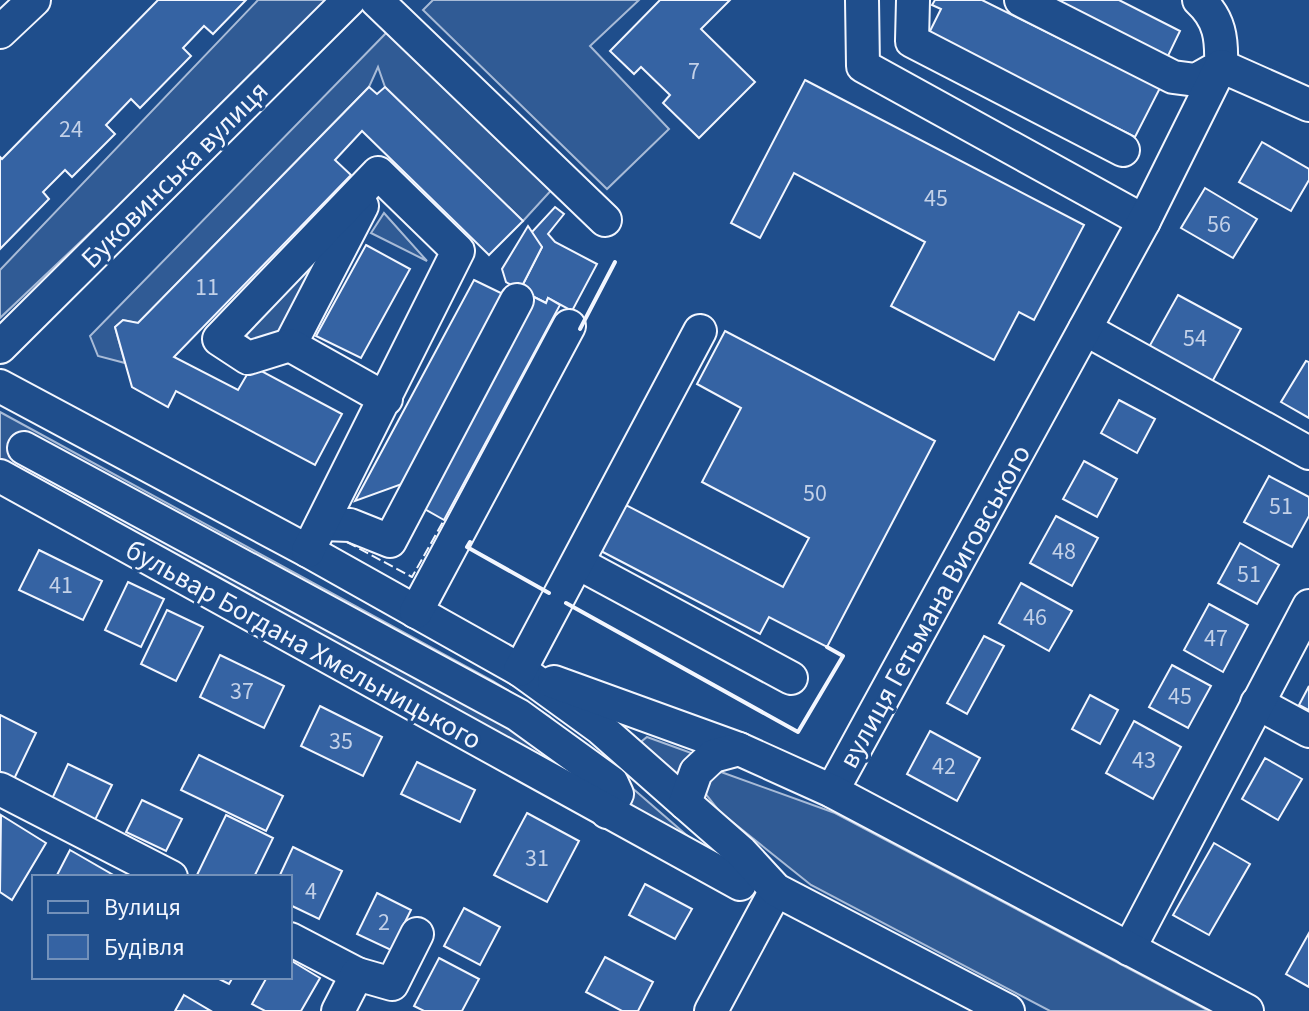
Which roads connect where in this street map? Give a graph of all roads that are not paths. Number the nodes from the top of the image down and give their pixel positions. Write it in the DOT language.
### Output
graph roads {
  1 [pos="34,0"];
  2 [pos="349,0"];
  3 [pos="376,0"];
  4 [pos="862,0"];
  5 [pos="913,0"];
  6 [pos="1021,0"];
  7 [pos="1199,0"];
  8 [pos="0,32"];
  9 [pos="1221,66"];
  10 [pos="1309,105"];
  11 [pos="1123,150"];
  12 [pos="378,173"];
  13 [pos="605,220"];
  14 [pos="1144,221"];
  15 [pos="517,300"];
  16 [pos="569,326"];
  17 [pos="1085,329"];
  18 [pos="700,331"];
  19 [pos="290,345"];
  20 [pos="0,347"];
  21 [pos="0,386"];
  22 [pos="386,399"];
  23 [pos="24,448"];
  24 [pos="1309,453"];
  25 [pos="0,476"];
  26 [pos="315,538"];
  27 [pos="578,563"];
  28 [pos="1309,606"];
  29 [pos="416,612"];
  30 [pos="470,642"];
  31 [pos="520,670"];
  32 [pos="450,678"];
  33 [pos="791,678"];
  34 [pos="1257,703"];
  35 [pos="431,714"];
  36 [pos="1309,731"];
  37 [pos="739,749"];
  38 [pos="0,789"];
  39 [pos="832,791"];
  40 [pos="685,803"];
  41 [pos="607,812"];
  42 [pos="167,875"];
  43 [pos="740,884"];
  44 [pos="776,890"];
  45 [pos="417,934"];
  46 [pos="292,940"];
  47 [pos="1129,949"];
  48 [pos="357,974"];
  49 [pos="338,1011"];
  50 [pos="711,1011"];
  51 [pos="1008,1011"];
  52 [pos="1247,1011"];
  1 -- 8 [label="street"];
  2 -- 20 [label="street, Буковинська вулиця"];
  3 -- 13 [label="street"];
  4 -- 14 [label="street"];
  5 -- 11 [label="street"];
  6 -- 9 [label="street"];
  7 -- 9 [label="street"];
  9 -- 10 [label="street"];
  9 -- 14 [label="street, вулиця Гетьмана Виговського"];
  12 -- 19 [label="street"];
  12 -- 19 [label="street"];
  12 -- 22 [label="street"];
  14 -- 17 [label="street, вулиця Гетьмана Виговського"];
  15 -- 26 [label="street"];
  16 -- 29 [label="street"];
  17 -- 24 [label="street"];
  17 -- 39 [label="street, вулиця Гетьмана Виговського"];
  18 -- 27 [label="street"];
  19 -- 22 [label="street"];
  21 -- 26 [label="street"];
  22 -- 26 [label="street"];
  23 -- 32 [label="street"];
  25 -- 35 [label="street, бульвар Богдана Хмельницького"];
  26 -- 29 [label="street"];
  27 -- 31 [label="street"];
  27 -- 33 [label="street"];
  28 -- 34 [label="street"];
  29 -- 30 [label="street"];
  30 -- 31 [label="street"];
  30 -- 32 [label="street"];
  31 -- 37 [label="street, вулиця Гетьмана Виговського"];
  31 -- 40 [label="street"];
  32 -- 35 [label="street"];
  32 -- 41 [label="street"];
  34 -- 36 [label="street"];
  34 -- 47 [label="street"];
  35 -- 41 [label="street, бульвар Богдана Хмельницького"];
  37 -- 39 [label="street, вулиця Гетьмана Виговського"];
  37 -- 40 [label="street"];
  38 -- 42 [label="street"];
  39 -- 47 [label="street"];
  40 -- 44 [label="street"];
  41 -- 43 [label="street, бульвар Богдана Хмельницького"];
  44 -- 50 [label="street"];
  44 -- 51 [label="street"];
  45 -- 48 [label="street"];
  46 -- 48 [label="street"];
  47 -- 52 [label="street"];
  48 -- 49 [label="street"];
}
